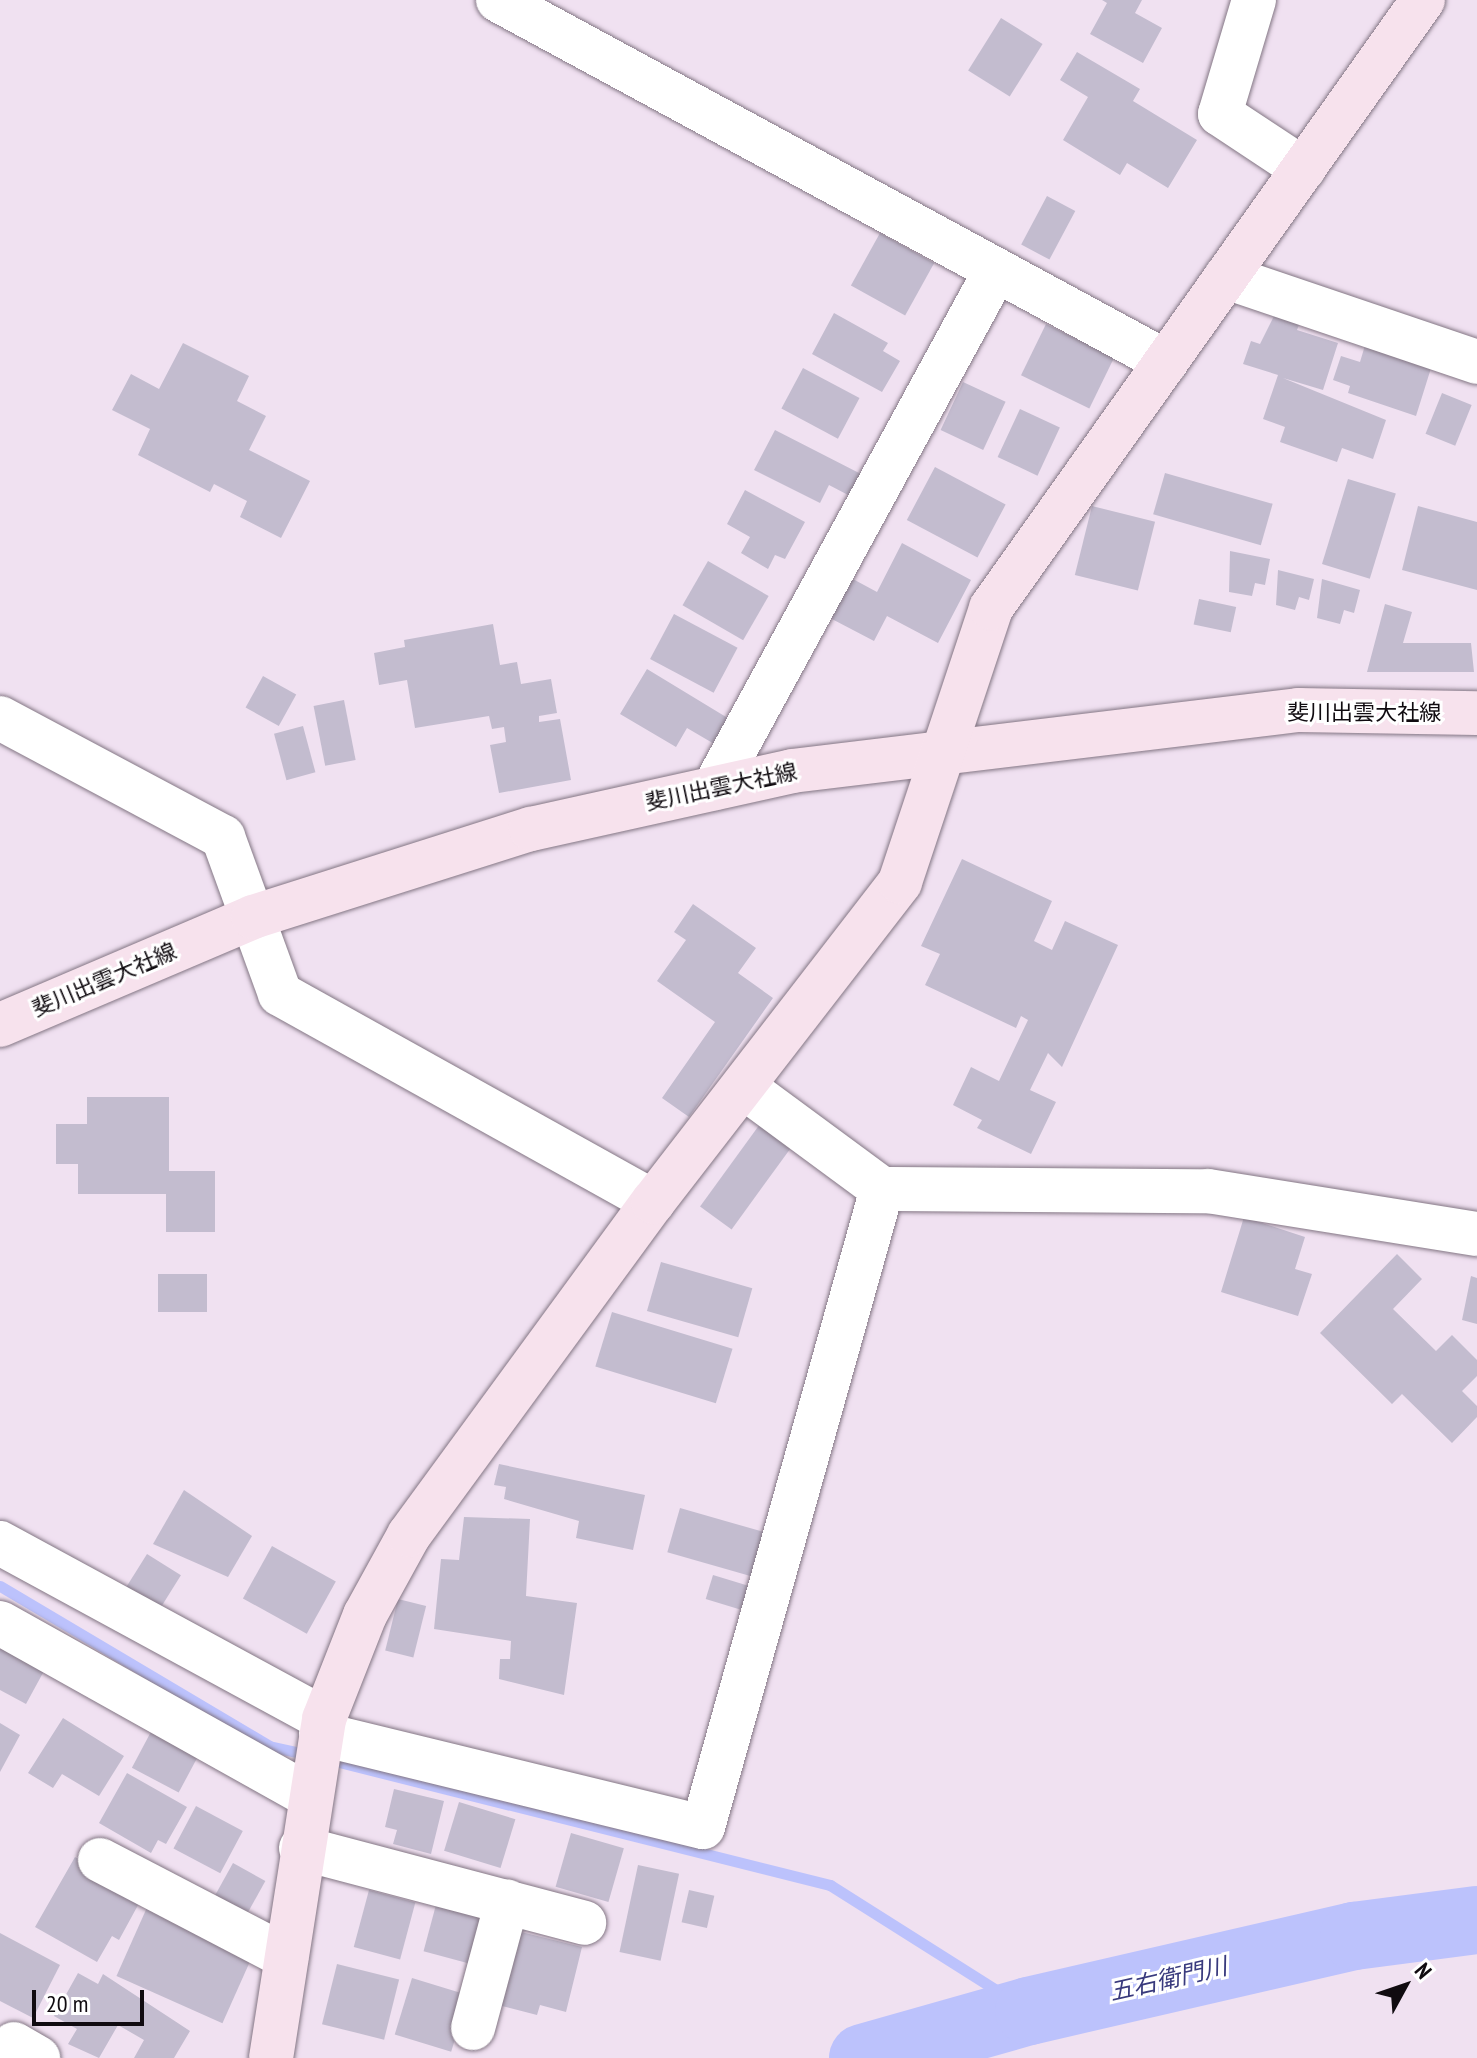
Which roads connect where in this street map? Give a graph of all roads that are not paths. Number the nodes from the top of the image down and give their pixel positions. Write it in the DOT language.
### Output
graph roads {
  1 [pos="498,0"];
  2 [pos="1254,0"];
  3 [pos="1423,0"];
  4 [pos="1303,169"];
  5 [pos="996,270"];
  6 [pos="1226,277"];
  7 [pos="1166,362"];
  8 [pos="1477,362"];
  9 [pos="1477,713"];
  10 [pos="0,718"];
  11 [pos="941,749"];
  12 [pos="714,788"];
  13 [pos="253,917"];
  14 [pos="0,1025"];
  15 [pos="745,1088"];
  16 [pos="882,1189"];
  17 [pos="653,1202"];
  18 [pos="1477,1234"];
  19 [pos="0,1543"];
  20 [pos="0,1623"];
  21 [pos="322,1727"];
  22 [pos="309,1796"];
  23 [pos="301,1848"];
  24 [pos="100,1860"];
  25 [pos="507,1902"];
  26 [pos="584,1923"];
  27 [pos="286,1957"];
  28 [pos="473,2028"];
  29 [pos="271,2058"];
  1 -- 5 [label="street"];
  2 -- 4 [label="street"];
  3 -- 4 [label="street"];
  4 -- 6 [label="street"];
  5 -- 7 [label="street"];
  5 -- 12 [label="street"];
  6 -- 7 [label="street"];
  6 -- 8 [label="street"];
  7 -- 11 [label="street"];
  9 -- 11 [label="street, 斐川出雲大社線"];
  10 -- 13 [label="street"];
  11 -- 12 [label="street, 斐川出雲大社線"];
  11 -- 15 [label="street"];
  12 -- 13 [label="street, 斐川出雲大社線"];
  13 -- 14 [label="street, 斐川出雲大社線"];
  13 -- 17 [label="street"];
  15 -- 16 [label="street"];
  15 -- 17 [label="street"];
  16 -- 18 [label="street"];
  16 -- 21 [label="street"];
  17 -- 21 [label="street"];
  19 -- 21 [label="street"];
  20 -- 22 [label="street"];
  21 -- 22 [label="street"];
  22 -- 23 [label="street"];
  23 -- 25 [label="street"];
  23 -- 27 [label="street"];
  24 -- 27 [label="street"];
  25 -- 26 [label="street"];
  25 -- 28 [label="street"];
  27 -- 29 [label="street"];
}
